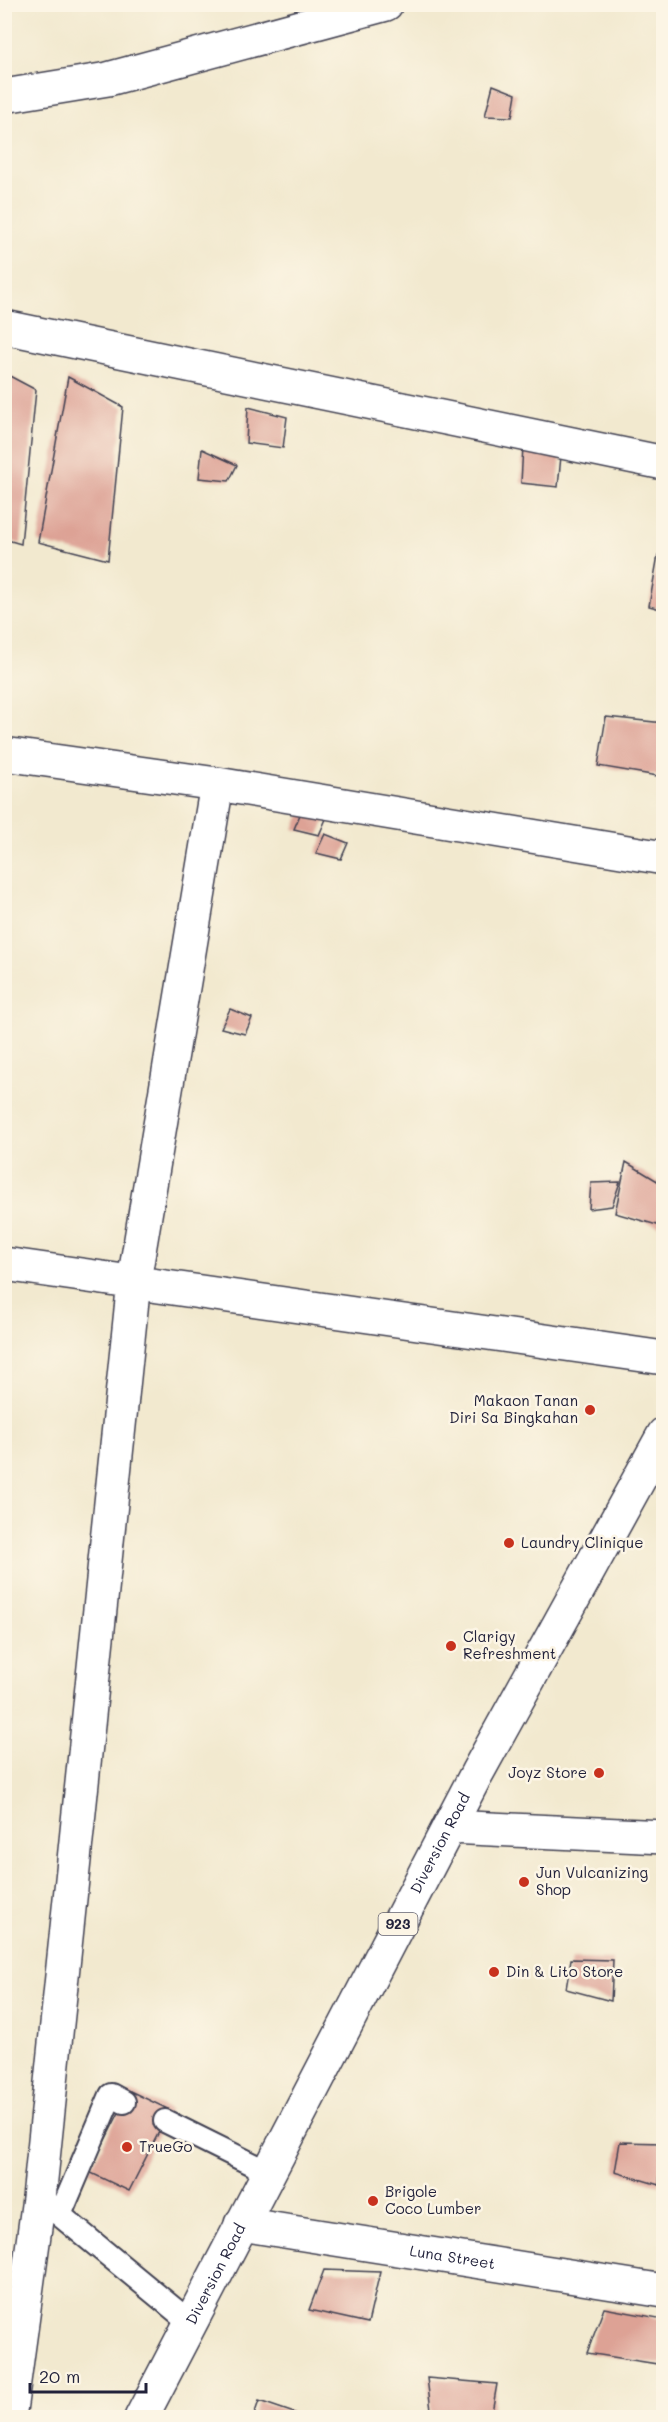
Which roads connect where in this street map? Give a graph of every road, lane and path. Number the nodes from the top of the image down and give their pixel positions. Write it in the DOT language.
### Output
graph roads {
  1 [pos="387,4"];
  2 [pos="4,96"];
  3 [pos="4,327"];
  4 [pos="663,463"];
  5 [pos="4,754"];
  6 [pos="217,784"];
  7 [pos="663,858"];
  8 [pos="4,1264"];
  9 [pos="134,1281"];
  10 [pos="663,1358"];
  11 [pos="663,1434"];
  12 [pos="449,1827"];
  13 [pos="663,1837"];
  14 [pos="124,2102"];
  15 [pos="165,2121"];
  16 [pos="268,2172"];
  17 [pos="49,2207"];
  18 [pos="241,2224"];
  19 [pos="663,2291"];
  20 [pos="191,2322"];
  21 [pos="9,2418"];
  22 [pos="141,2418"];
  1 -- 2 [label="main road"];
  3 -- 4 [label="main road"];
  5 -- 6 [label="main road"];
  6 -- 7 [label="main road"];
  6 -- 9 [label="main road"];
  8 -- 9 [label="main road"];
  9 -- 10 [label="main road"];
  9 -- 17 [label="main road"];
  11 -- 12 [label="main road, Diversion Road / 923"];
  12 -- 13 [label="main road"];
  12 -- 16 [label="main road, Diversion Road / 923"];
  14 -- 17 [label="lane"];
  15 -- 16 [label="lane"];
  16 -- 18 [label="main road, Diversion Road / 923"];
  17 -- 20 [label="lane"];
  17 -- 21 [label="main road"];
  18 -- 19 [label="main road, Luna Street"];
  18 -- 20 [label="main road, Diversion Road / 923"];
  20 -- 22 [label="main road, Diversion Road / 923"];
}
